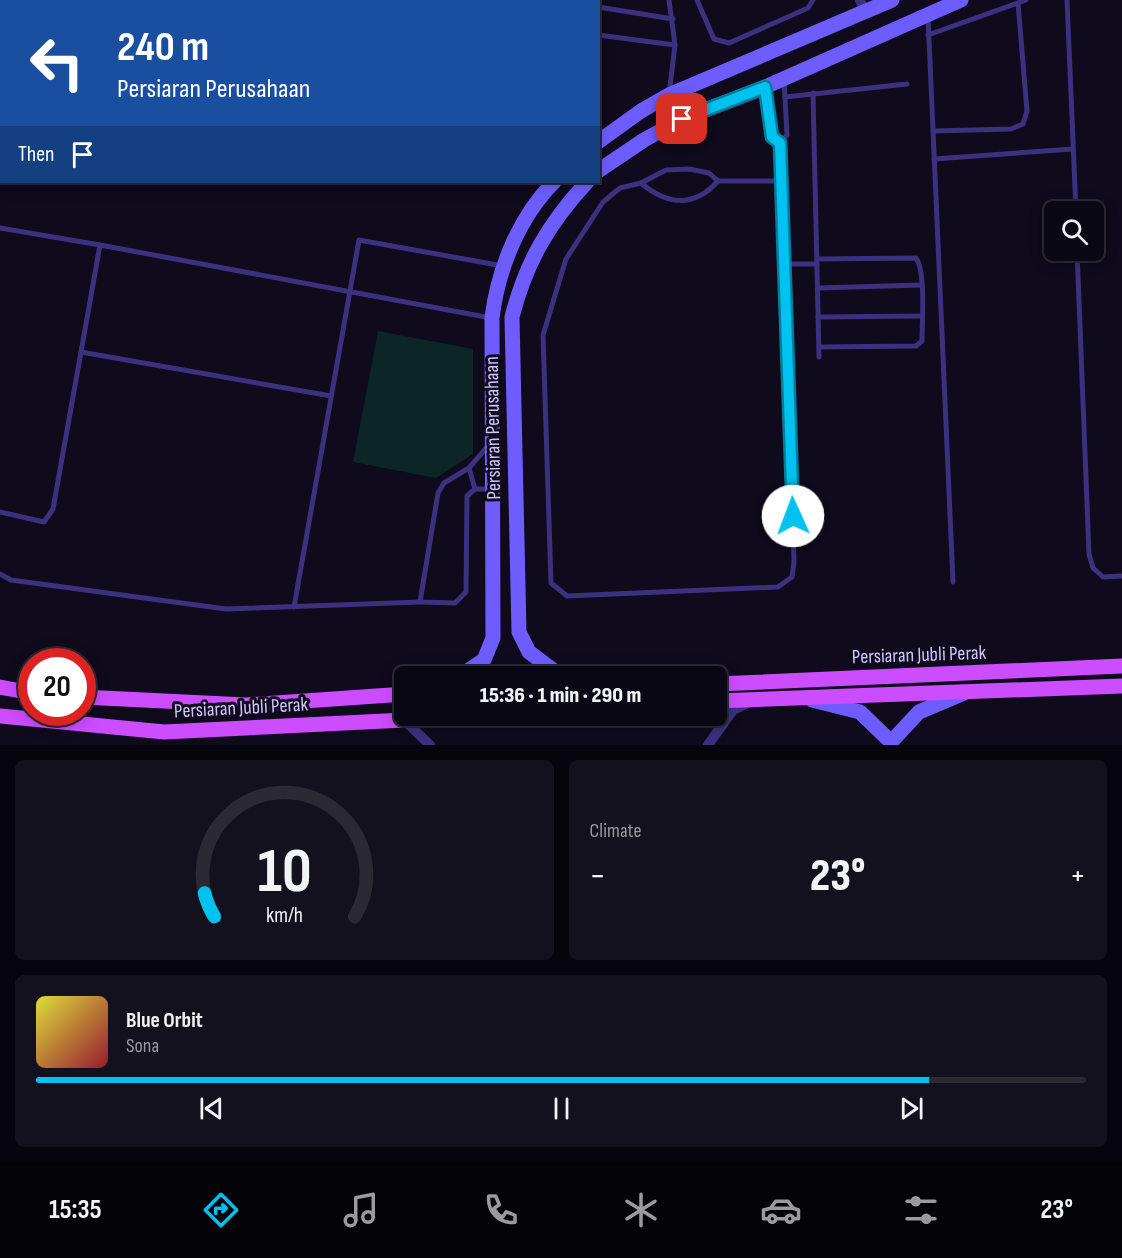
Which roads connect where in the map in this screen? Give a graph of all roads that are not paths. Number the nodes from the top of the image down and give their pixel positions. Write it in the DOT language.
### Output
graph roads {
  1 [pos="669,0"];
  2 [pos="697,0"];
  3 [pos="813,0"];
  4 [pos="892,0"];
  5 [pos="961,0"];
  6 [pos="1026,0"];
  7 [pos="1067,0"];
  8 [pos="1018,3"];
  9 [pos="862,6"];
  10 [pos="600,7"];
  11 [pos="927,16"];
  12 [pos="673,19"];
  13 [pos="600,34"];
  14 [pos="928,35"];
  15 [pos="675,45"];
  16 [pos="784,79"];
  17 [pos="907,84"];
  18 [pos="765,87"];
  19 [pos="813,93"];
  20 [pos="669,95"];
  21 [pos="785,97"];
  22 [pos="682,119"];
  23 [pos="933,131"];
  24 [pos="600,141"];
  25 [pos="780,143"];
  26 [pos="1073,149"];
  27 [pos="934,159"];
  28 [pos="600,170"];
  29 [pos="718,181"];
  30 [pos="781,181"];
  31 [pos="553,183"];
  32 [pos="586,183"];
  33 [pos="641,183"];
  34 [pos="1075,201"];
  35 [pos="0,228"];
  36 [pos="100,245"];
  37 [pos="1077,261"];
  38 [pos="817,262"];
  39 [pos="784,264"];
  40 [pos="504,266"];
  41 [pos="921,285"];
  42 [pos="818,288"];
  43 [pos="349,292"];
  44 [pos="922,316"];
  45 [pos="818,317"];
  46 [pos="492,318"];
  47 [pos="819,347"];
  48 [pos="81,352"];
  49 [pos="819,357"];
  50 [pos="331,396"];
  51 [pos="493,441"];
  52 [pos="469,468"];
  53 [pos="475,489"];
  54 [pos="493,489"];
  55 [pos="0,512"];
  56 [pos="0,574"];
  57 [pos="1122,576"];
  58 [pos="953,582"];
  59 [pos="420,602"];
  60 [pos="294,607"];
  61 [pos="475,666"];
  62 [pos="548,666"];
  63 [pos="1122,666"];
  64 [pos="727,684"];
  65 [pos="1122,686"];
  66 [pos="0,687"];
  67 [pos="18,690"];
  68 [pos="964,693"];
  69 [pos="394,695"];
  70 [pos="796,697"];
  71 [pos="96,698"];
  72 [pos="757,698"];
  73 [pos="727,700"];
  74 [pos="0,716"];
  75 [pos="394,722"];
  76 [pos="410,726"];
  77 [pos="891,744"];
  78 [pos="430,745"];
  79 [pos="708,745"];
  1 -- 12 [label="lane"];
  2 -- 3 [label="lane"];
  4 -- 9 [label="main road"];
  5 -- 11 [label="main road"];
  6 -- 8 [label="lane"];
  7 -- 26 [label="lane"];
  8 -- 14 [label="lane"];
  8 -- 23 [label="lane"];
  9 -- 20 [label="main road"];
  10 -- 12 [label="lane"];
  11 -- 14 [label="lane"];
  11 -- 16 [label="main road"];
  12 -- 15 [label="lane"];
  13 -- 15 [label="lane"];
  14 -- 23 [label="lane"];
  15 -- 20 [label="lane"];
  16 -- 18 [label="main road"];
  16 -- 21 [label="lane"];
  17 -- 19 [label="lane"];
  18 -- 22 [label="main road"];
  18 -- 25 [label="lane"];
  19 -- 21 [label="lane"];
  19 -- 38 [label="lane"];
  20 -- 22 [label="lane"];
  20 -- 24 [label="main road"];
  21 -- 25 [label="lane"];
  22 -- 28 [label="main road"];
  23 -- 27 [label="lane"];
  25 -- 30 [label="lane"];
  26 -- 27 [label="lane"];
  26 -- 34 [label="lane"];
  27 -- 58 [label="lane"];
  29 -- 30 [label="lane"];
  29 -- 33 [label="lane"];
  29 -- 33 [label="lane"];
  30 -- 39 [label="lane"];
  31 -- 40 [label="main road, Persiaran Perusahaan"];
  32 -- 62 [label="main road, Persiaran Perusahaan"];
  33 -- 39 [label="lane"];
  35 -- 36 [label="lane"];
  36 -- 43 [label="lane"];
  36 -- 48 [label="lane"];
  37 -- 57 [label="lane"];
  38 -- 39 [label="lane"];
  38 -- 41 [label="lane"];
  38 -- 42 [label="lane"];
  40 -- 43 [label="lane"];
  40 -- 46 [label="main road, Persiaran Perusahaan"];
  41 -- 42 [label="lane"];
  41 -- 44 [label="lane"];
  42 -- 45 [label="lane"];
  43 -- 46 [label="lane"];
  43 -- 50 [label="lane"];
  44 -- 45 [label="lane"];
  44 -- 47 [label="lane"];
  45 -- 47 [label="lane"];
  46 -- 51 [label="main road, Persiaran Perusahaan"];
  47 -- 49 [label="lane"];
  48 -- 50 [label="lane"];
  48 -- 55 [label="lane"];
  50 -- 60 [label="lane"];
  51 -- 52 [label="lane"];
  51 -- 54 [label="main road, Persiaran Perusahaan"];
  52 -- 53 [label="lane"];
  52 -- 59 [label="lane"];
  53 -- 54 [label="lane"];
  53 -- 59 [label="lane"];
  54 -- 61 [label="main road, Persiaran Perusahaan"];
  56 -- 60 [label="lane"];
  59 -- 60 [label="lane"];
  63 -- 64 [label="main road, Persiaran Jubli Perak"];
  65 -- 68 [label="main road, Persiaran Jubli Perak"];
  66 -- 67 [label="main road"];
  68 -- 70 [label="main road, Persiaran Jubli Perak"];
  68 -- 77 [label="main road"];
  69 -- 71 [label="main road, Persiaran Jubli Perak"];
  70 -- 72 [label="main road, Persiaran Jubli Perak"];
  70 -- 77 [label="main road"];
  72 -- 73 [label="main road, Persiaran Jubli Perak"];
  72 -- 79 [label="street"];
  74 -- 75 [label="main road, Persiaran Jubli Perak"];
  76 -- 78 [label="street"];
}
